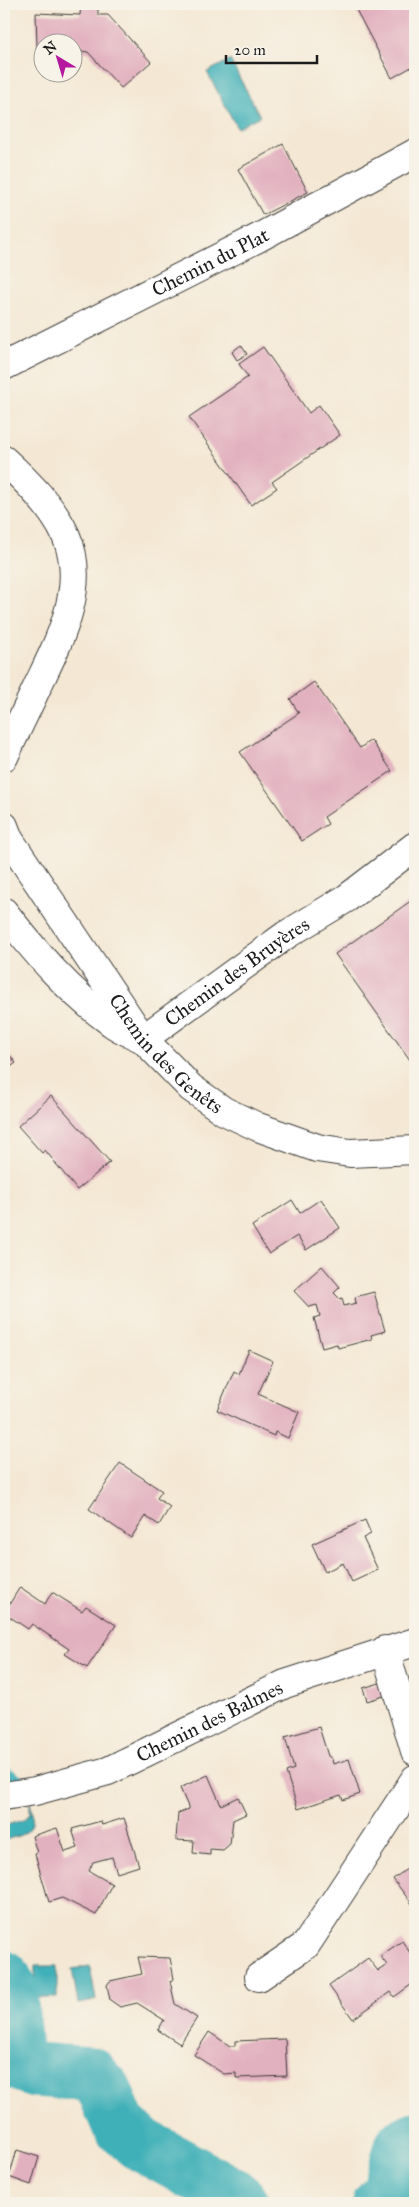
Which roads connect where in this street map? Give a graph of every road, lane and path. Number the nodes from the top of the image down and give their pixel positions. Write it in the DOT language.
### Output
graph roads {
  1 [pos="415,153"];
  2 [pos="4,366"];
  3 [pos="4,460"];
  4 [pos="4,757"];
  5 [pos="4,826"];
  6 [pos="415,846"];
  7 [pos="4,912"];
  8 [pos="143,1039"];
  9 [pos="415,1150"];
  10 [pos="415,1642"];
  11 [pos="386,1650"];
  12 [pos="415,1750"];
  13 [pos="415,1779"];
  14 [pos="18,1794"];
  15 [pos="259,1977"];
  1 -- 2 [label="street, Chemin du Plat"];
  3 -- 4 [label="street"];
  5 -- 8 [label="street, Chemin des Genêts"];
  6 -- 8 [label="street, Chemin des Bruyères"];
  7 -- 8 [label="street"];
  8 -- 9 [label="street, Chemin des Genêts"];
  10 -- 11 [label="street, Chemin des Balmes"];
  11 -- 12 [label="street"];
  11 -- 14 [label="street, Chemin des Balmes"];
  13 -- 15 [label="street"];
}
